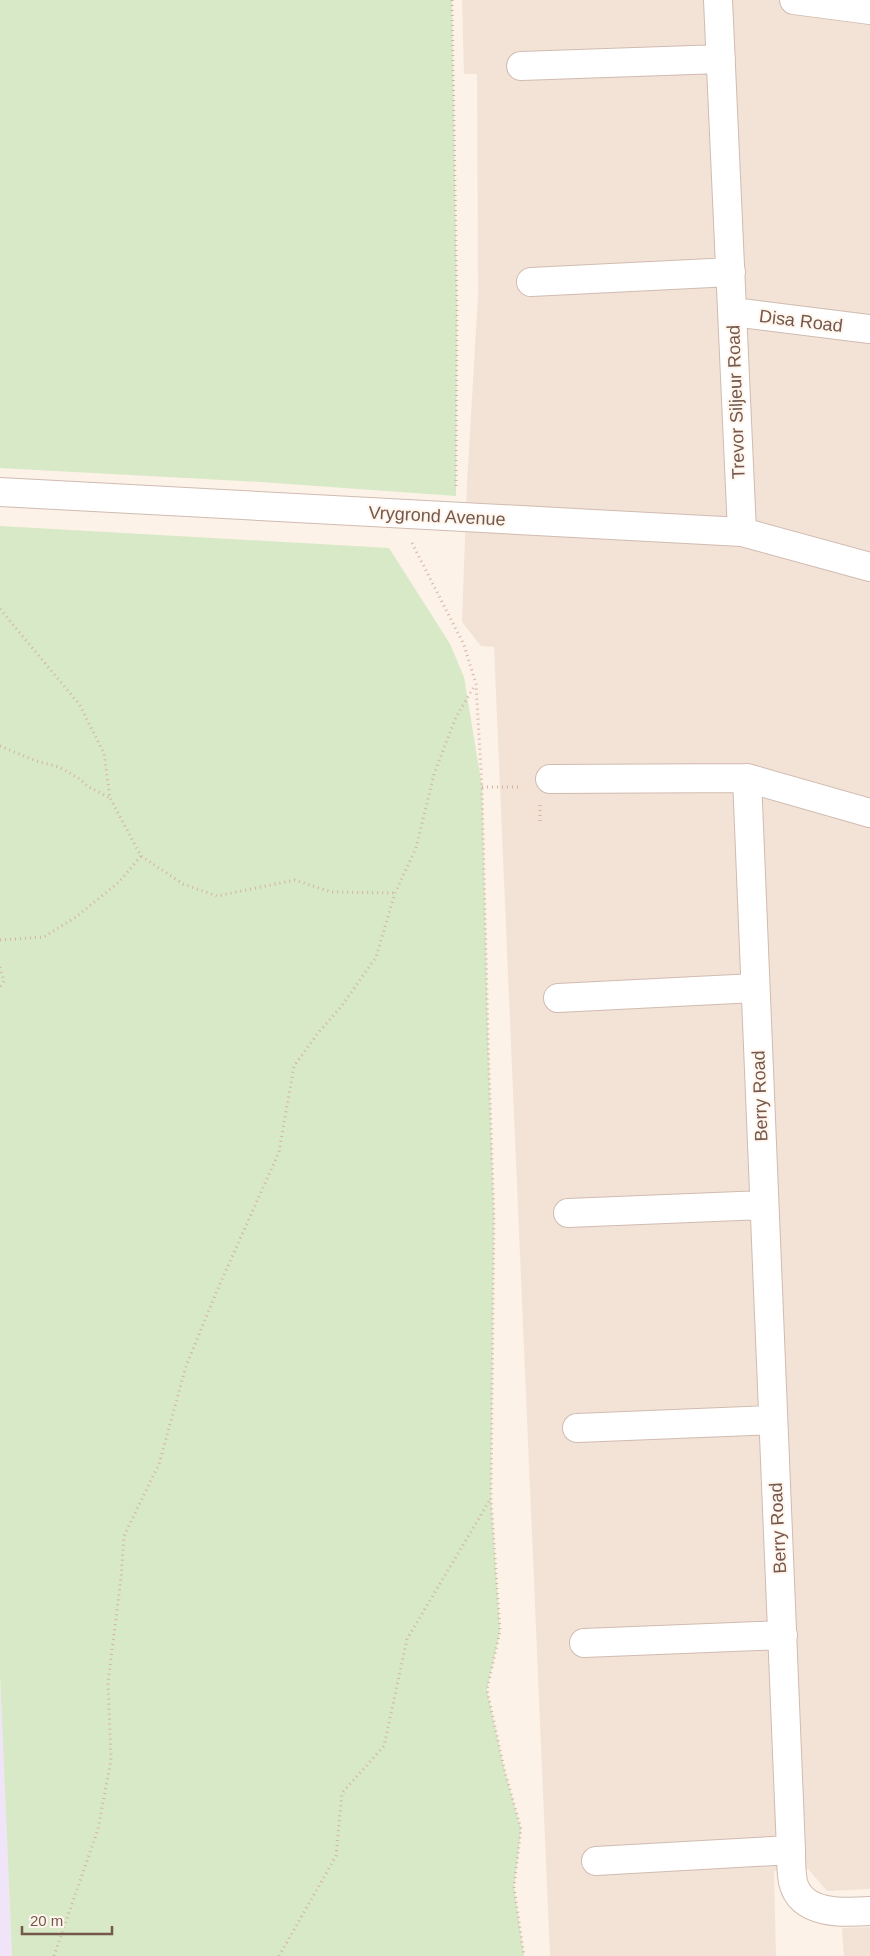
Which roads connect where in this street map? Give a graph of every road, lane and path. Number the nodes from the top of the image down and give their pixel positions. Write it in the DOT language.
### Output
graph roads {
  1 [pos="452,0"];
  2 [pos="718,0"];
  3 [pos="794,0"];
  4 [pos="870,10"];
  5 [pos="721,59"];
  6 [pos="522,66"];
  7 [pos="731,272"];
  8 [pos="532,282"];
  9 [pos="733,312"];
  10 [pos="870,330"];
  11 [pos="0,492"];
  12 [pos="456,496"];
  13 [pos="742,532"];
  14 [pos="410,541"];
  15 [pos="870,567"];
  16 [pos="0,609"];
  17 [pos="476,684"];
  18 [pos="0,746"];
  19 [pos="747,778"];
  20 [pos="482,787"];
  21 [pos="540,787"];
  22 [pos="110,798"];
  23 [pos="870,812"];
  24 [pos="540,825"];
  25 [pos="141,856"];
  26 [pos="395,893"];
  27 [pos="0,940"];
  28 [pos="0,967"];
  29 [pos="0,987"];
  30 [pos="755,988"];
  31 [pos="558,998"];
  32 [pos="764,1205"];
  33 [pos="568,1213"];
  34 [pos="773,1420"];
  35 [pos="577,1428"];
  36 [pos="491,1498"];
  37 [pos="783,1636"];
  38 [pos="584,1644"];
  39 [pos="791,1850"];
  40 [pos="596,1861"];
  41 [pos="870,1911"];
  42 [pos="54,1956"];
  43 [pos="280,1956"];
  44 [pos="524,1956"];
  1 -- 12 [label="path"];
  2 -- 5 [label="street, Trevor Siljeur Road"];
  3 -- 4 [label="street"];
  5 -- 6 [label="street"];
  5 -- 7 [label="street, Trevor Siljeur Road"];
  7 -- 8 [label="street"];
  7 -- 9 [label="street, Trevor Siljeur Road"];
  9 -- 10 [label="street, Disa Road"];
  9 -- 13 [label="street, Trevor Siljeur Road"];
  11 -- 13 [label="street, Vrygrond Avenue"];
  13 -- 15 [label="street, Vrygrond Avenue"];
  14 -- 17 [label="path"];
  16 -- 22 [label="path"];
  17 -- 20 [label="path"];
  17 -- 26 [label="path"];
  18 -- 22 [label="path"];
  19 -- 21 [label="street"];
  19 -- 23 [label="street"];
  19 -- 30 [label="street, Berry Road"];
  20 -- 21 [label="path"];
  20 -- 36 [label="path"];
  21 -- 24 [label="path"];
  22 -- 25 [label="path"];
  25 -- 26 [label="path"];
  25 -- 27 [label="path"];
  26 -- 42 [label="path"];
  28 -- 29 [label="path"];
  30 -- 31 [label="street"];
  30 -- 32 [label="street, Berry Road"];
  32 -- 33 [label="street"];
  32 -- 34 [label="street, Berry Road"];
  34 -- 35 [label="street"];
  34 -- 37 [label="street, Berry Road"];
  36 -- 43 [label="path"];
  36 -- 44 [label="path"];
  37 -- 38 [label="street"];
  37 -- 39 [label="street, Berry Road"];
  39 -- 40 [label="street"];
  39 -- 41 [label="street, Berry Road"];
}
